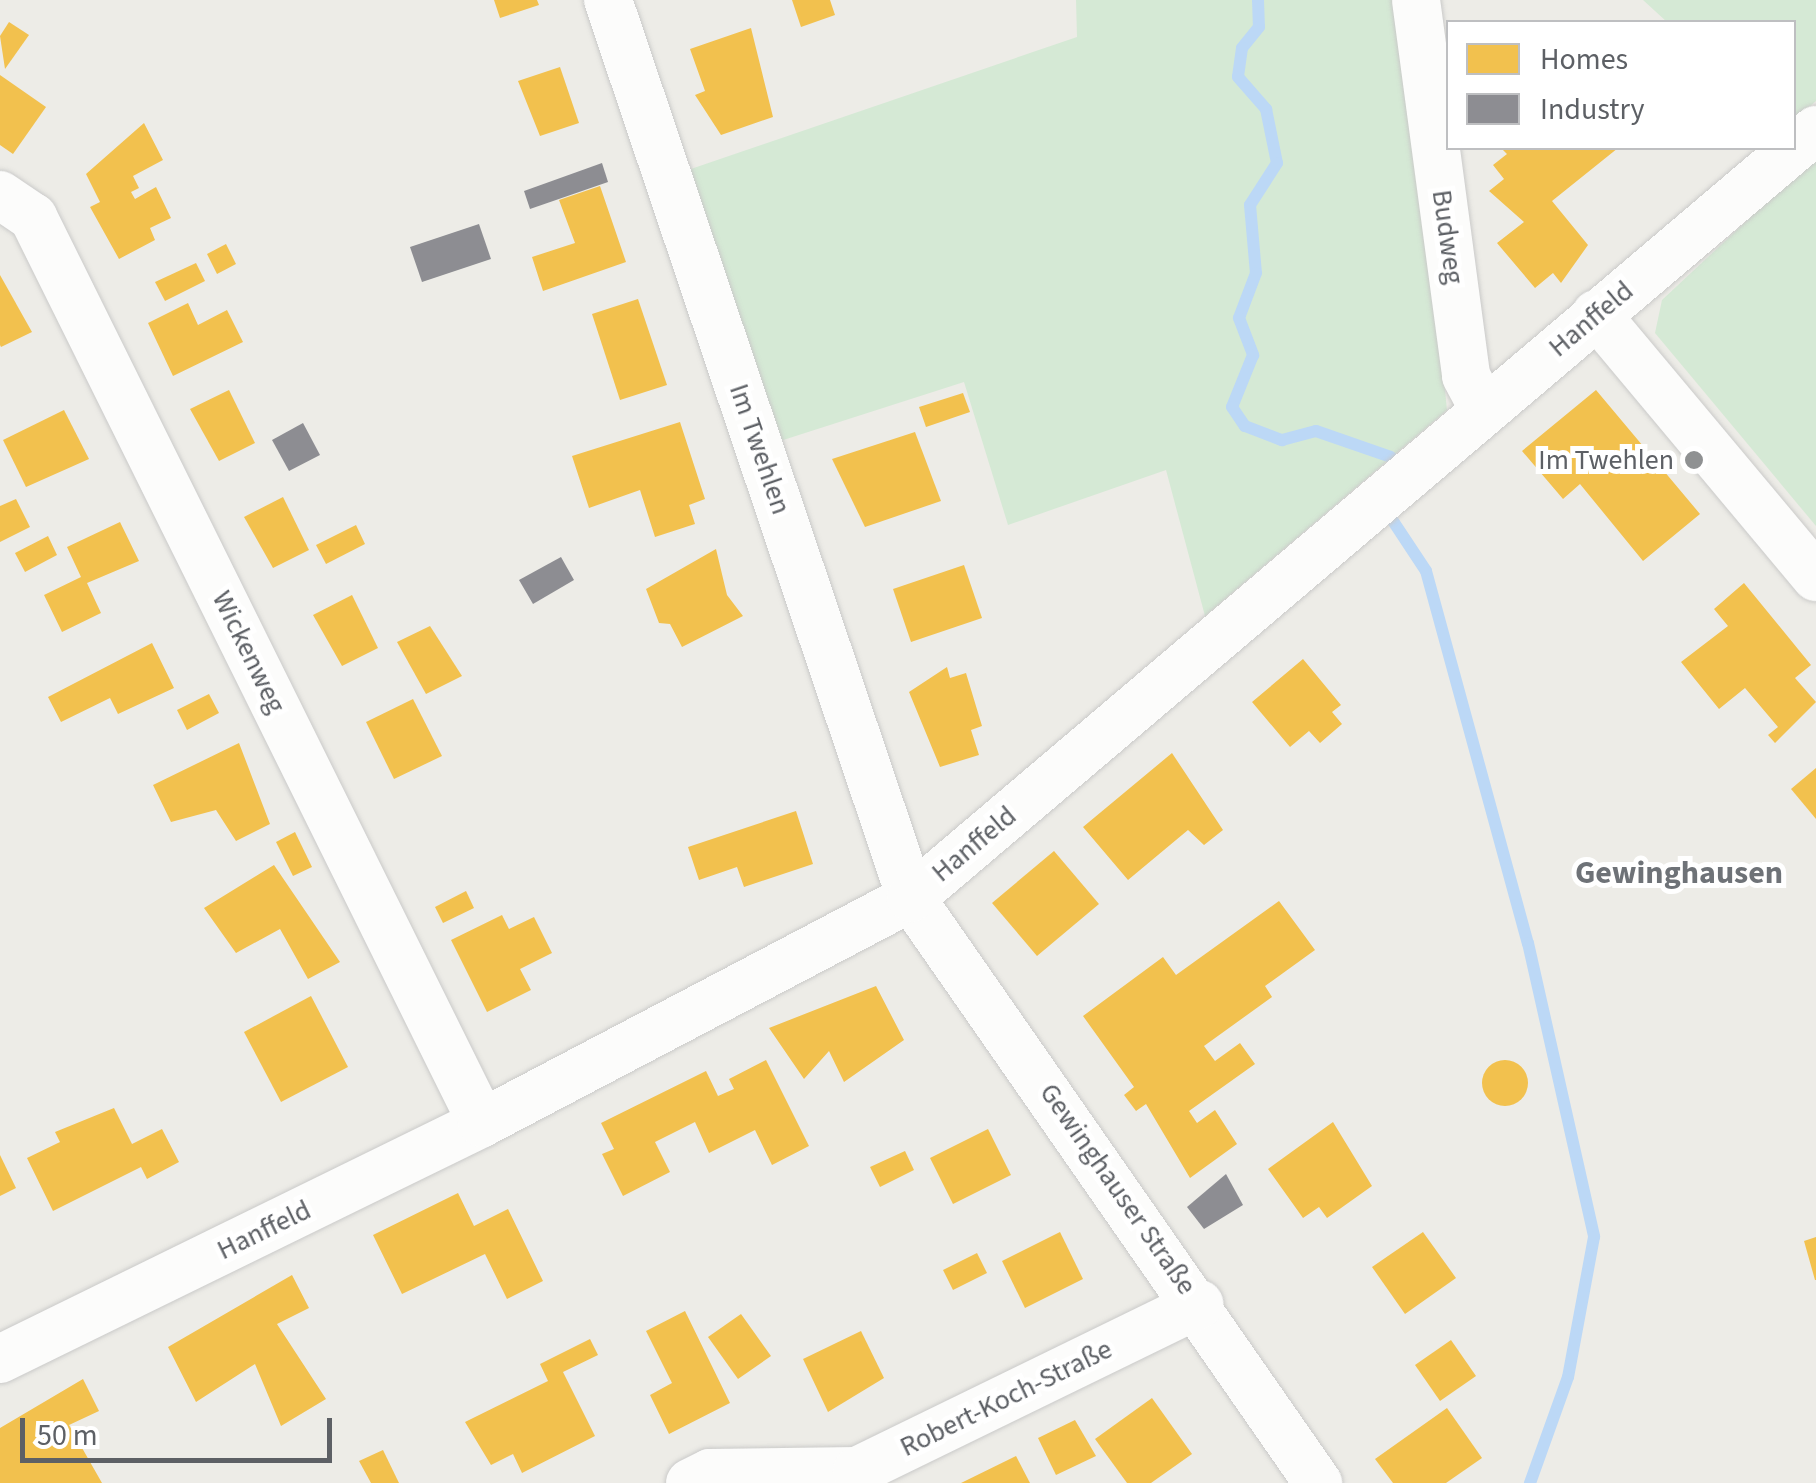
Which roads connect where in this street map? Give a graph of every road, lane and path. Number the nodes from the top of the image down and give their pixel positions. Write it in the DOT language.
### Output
graph roads {
  1 [pos="608,0"];
  2 [pos="1416,0"];
  3 [pos="1816,130"];
  4 [pos="1796,147"];
  5 [pos="1792,150"];
  6 [pos="0,194"];
  7 [pos="1596,314"];
  8 [pos="1484,410"];
  9 [pos="1816,577"];
  10 [pos="912,898"];
  11 [pos="482,1123"];
  12 [pos="1200,1304"];
  13 [pos="0,1359"];
  14 [pos="690,1483"];
  15 [pos="1318,1483"];
  1 -- 10 [label="street, Im Twehlen"];
  2 -- 8 [label="street, Budweg"];
  3 -- 4 [label="street, Hanffeld"];
  5 -- 7 [label="street, Hanffeld"];
  6 -- 11 [label="street, Wickenweg"];
  7 -- 8 [label="street, Hanffeld"];
  7 -- 9 [label="street"];
  8 -- 10 [label="street, Hanffeld"];
  10 -- 11 [label="street, Hanffeld"];
  10 -- 12 [label="street, Gewinghauser Straße"];
  11 -- 13 [label="street, Hanffeld"];
  12 -- 14 [label="street, Robert-Koch-Straße"];
  12 -- 15 [label="street, Gewinghauser Straße"];
}
